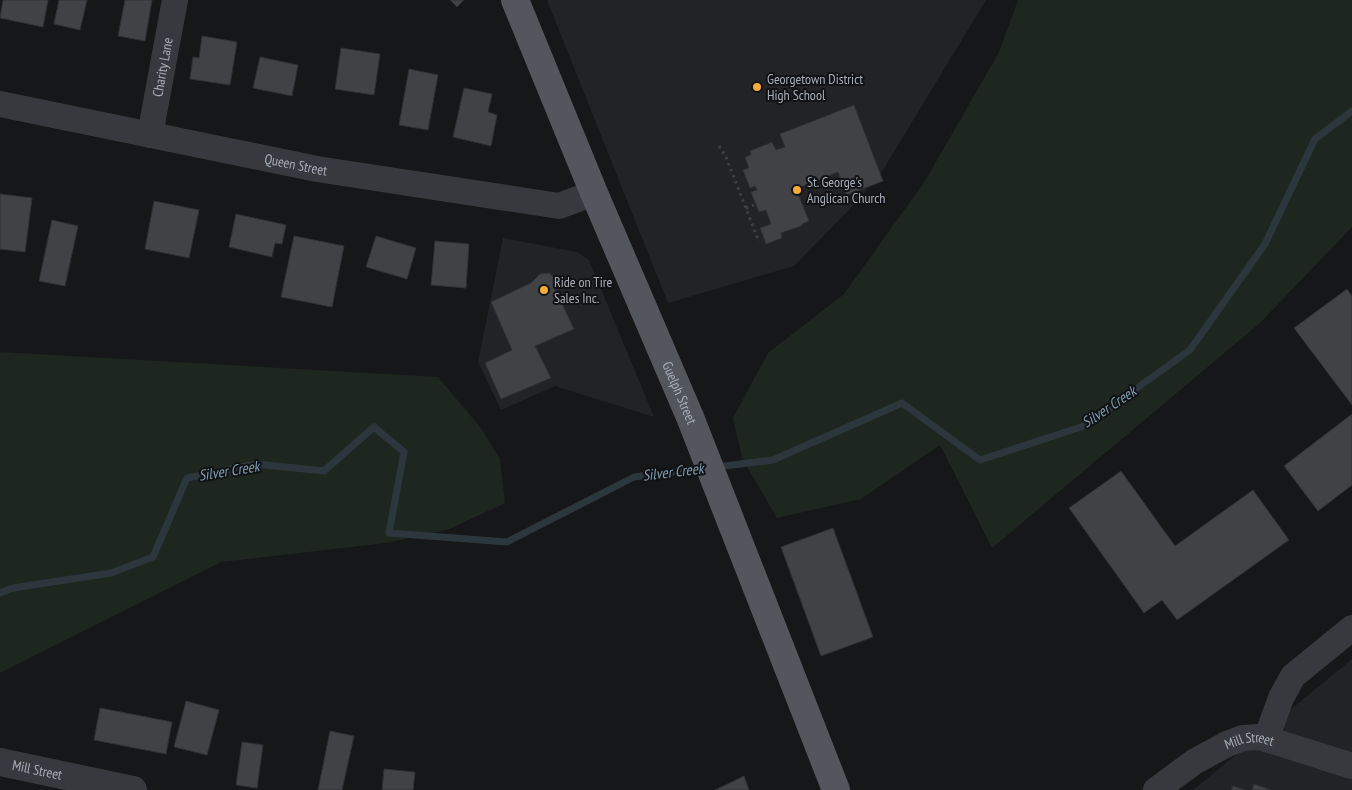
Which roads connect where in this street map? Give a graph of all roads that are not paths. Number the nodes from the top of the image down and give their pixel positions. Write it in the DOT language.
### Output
graph roads {
  1 [pos="174,0"];
  2 [pos="515,0"];
  3 [pos="0,104"];
  4 [pos="150,135"];
  5 [pos="594,193"];
  6 [pos="1352,628"];
  7 [pos="1266,739"];
  8 [pos="0,762"];
  9 [pos="1352,766"];
  10 [pos="133,790"];
  11 [pos="836,790"];
  12 [pos="1156,790"];
  1 -- 4 [label="street, Charity Lane"];
  2 -- 5 [label="main road, Guelph Street"];
  3 -- 4 [label="street, Queen Street"];
  4 -- 5 [label="street, Queen Street"];
  5 -- 11 [label="main road, Guelph Street"];
  6 -- 7 [label="street"];
  7 -- 9 [label="street, Mill Street"];
  7 -- 12 [label="street, Mill Street"];
  8 -- 10 [label="street, Mill Street"];
}
